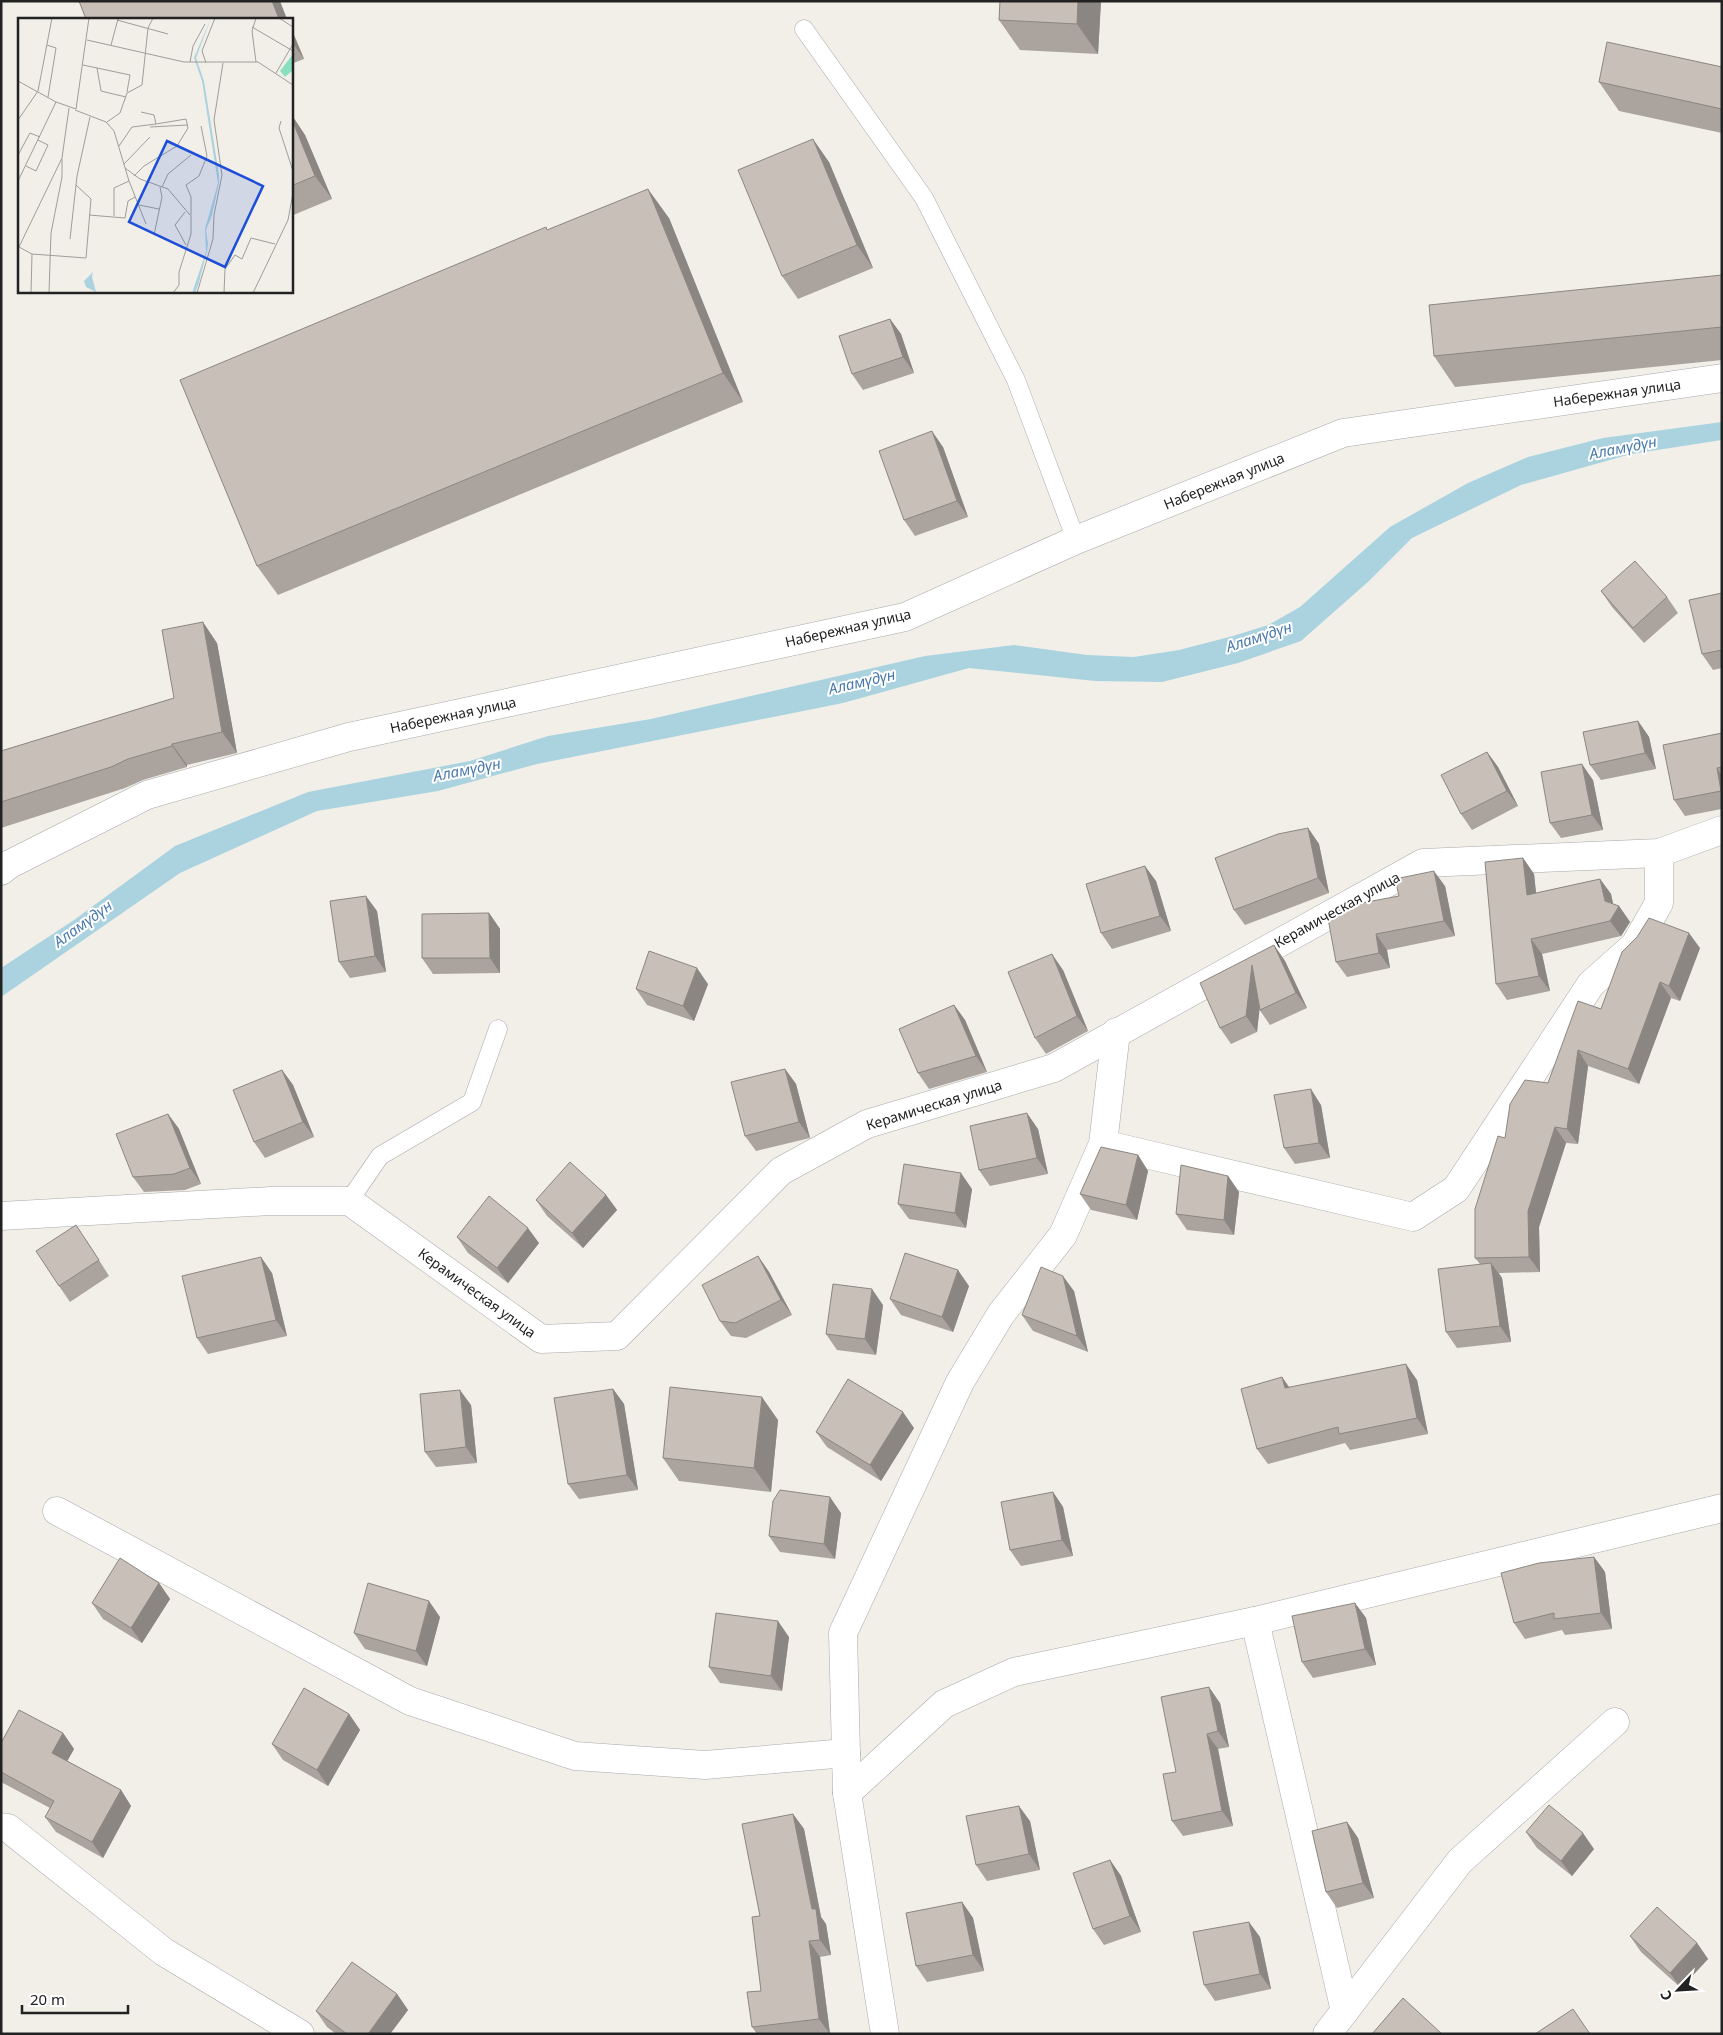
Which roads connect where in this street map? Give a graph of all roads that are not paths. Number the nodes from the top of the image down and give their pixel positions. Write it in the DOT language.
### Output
graph roads {
  1 [pos="804,29"];
  2 [pos="1722,378"];
  3 [pos="1076,540"];
  4 [pos="1722,830"];
  5 [pos="1659,853"];
  6 [pos="1,871"];
  7 [pos="498,1029"];
  8 [pos="1116,1032"];
  9 [pos="1103,1144"];
  10 [pos="349,1201"];
  11 [pos="1,1216"];
  12 [pos="1722,1508"];
  13 [pos="57,1511"];
  14 [pos="1255,1621"];
  15 [pos="1615,1722"];
  16 [pos="846,1753"];
  17 [pos="847,1793"];
  18 [pos="1,1827"];
  19 [pos="1345,2011"];
  20 [pos="300,2034"];
  21 [pos="885,2034"];
  22 [pos="1327,2034"];
  1 -- 3 [label="lane"];
  2 -- 3 [label="street, Набережная улица"];
  3 -- 6 [label="street, Набережная улица"];
  4 -- 5 [label="street, Керамическая улица"];
  5 -- 8 [label="street, Керамическая улица"];
  5 -- 9 [label="street"];
  7 -- 10 [label="lane"];
  8 -- 9 [label="street"];
  8 -- 10 [label="street, Керамическая улица"];
  9 -- 16 [label="street"];
  10 -- 11 [label="street"];
  12 -- 14 [label="street"];
  13 -- 16 [label="street"];
  14 -- 17 [label="street"];
  14 -- 19 [label="street"];
  15 -- 19 [label="street"];
  16 -- 17 [label="street"];
  17 -- 21 [label="street"];
  18 -- 20 [label="street"];
  19 -- 22 [label="street"];
}
